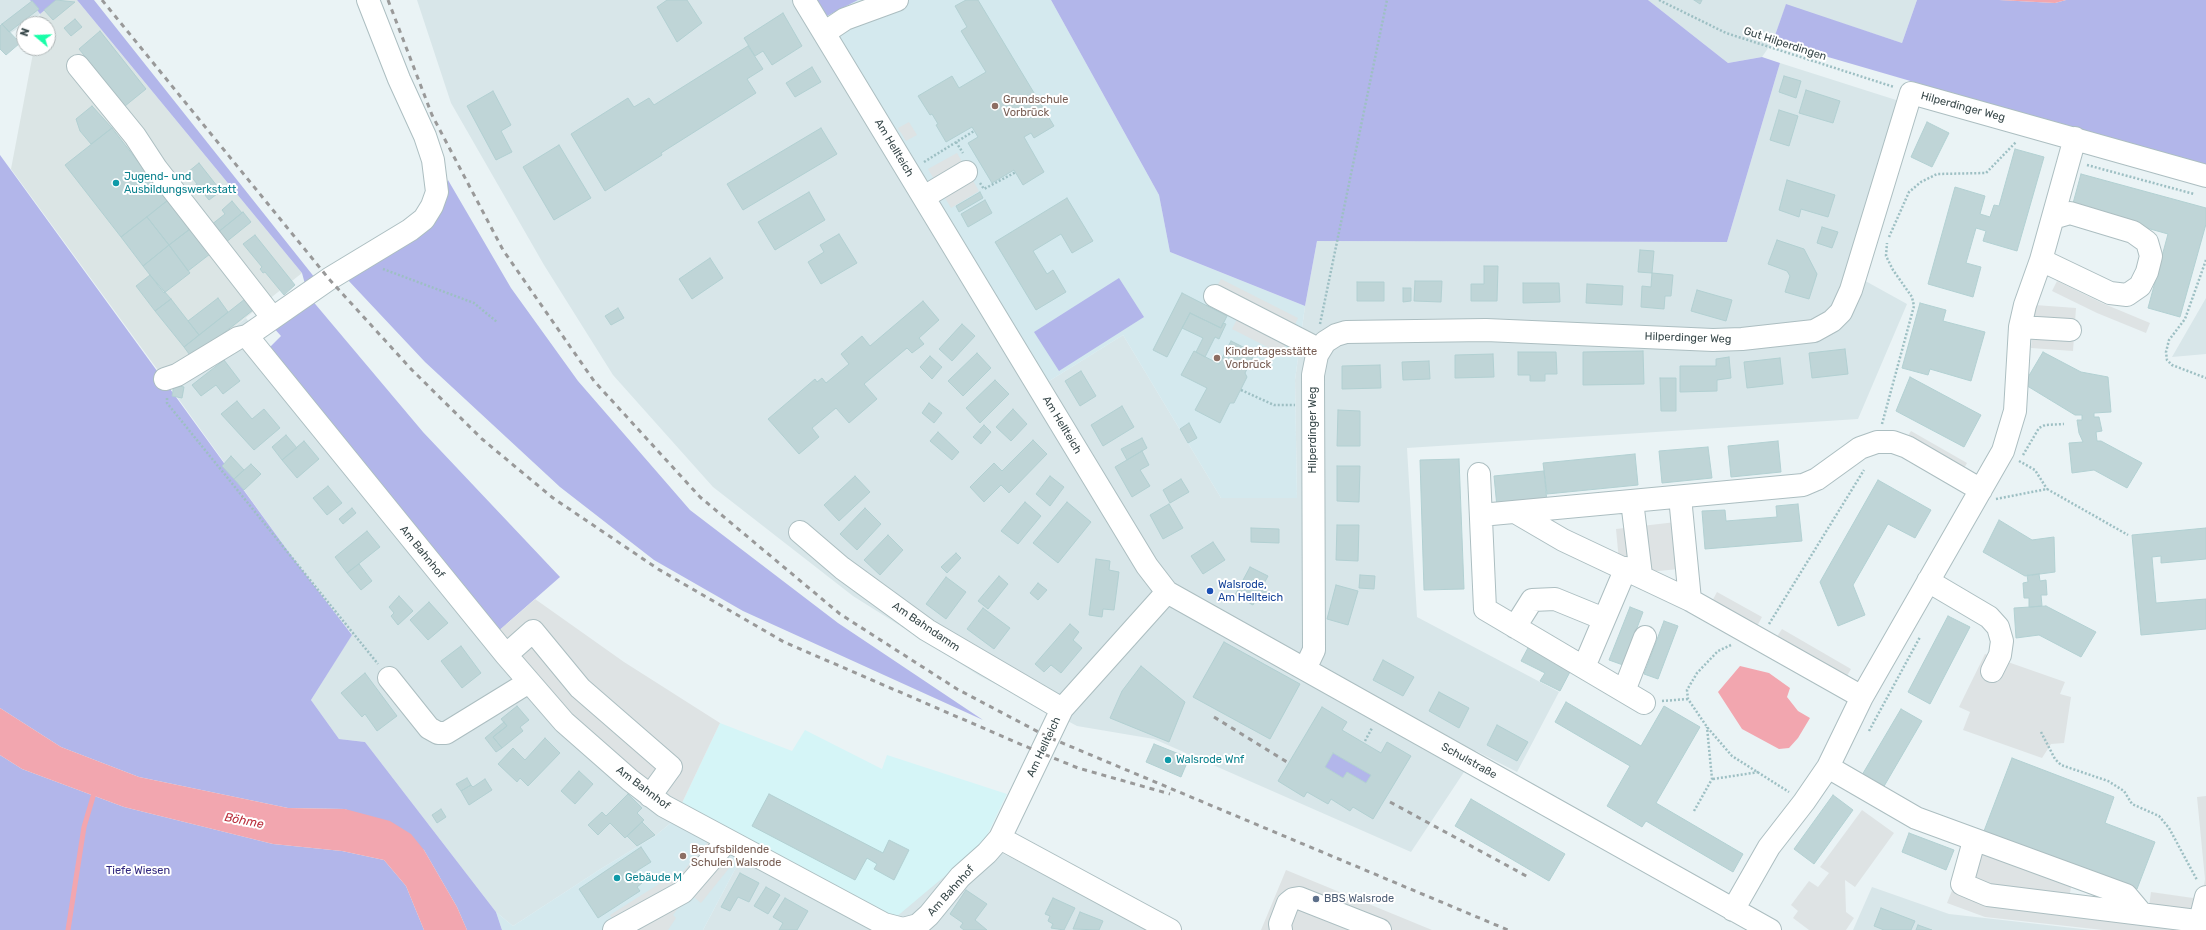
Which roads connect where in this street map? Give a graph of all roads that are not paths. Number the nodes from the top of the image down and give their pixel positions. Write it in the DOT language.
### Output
graph roads {
  1 [pos="368,0"];
  2 [pos="804,0"];
  3 [pos="897,0"];
  4 [pos="824,33"];
  5 [pos="78,66"];
  6 [pos="2075,138"];
  7 [pos="966,172"];
  8 [pos="2204,185"];
  9 [pos="924,197"];
  10 [pos="2053,218"];
  11 [pos="2042,260"];
  12 [pos="1215,296"];
  13 [pos="272,317"];
  14 [pos="2020,327"];
  15 [pos="2070,330"];
  16 [pos="247,336"];
  17 [pos="1323,346"];
  18 [pos="165,379"];
  19 [pos="1479,474"];
  20 [pos="1981,490"];
  21 [pos="1680,496"];
  22 [pos="1632,501"];
  23 [pos="1515,512"];
  24 [pos="1481,515"];
  25 [pos="800,532"];
  26 [pos="1633,572"];
  27 [pos="1928,581"];
  28 [pos="1167,592"];
  29 [pos="1690,600"];
  30 [pos="1604,619"];
  31 [pos="1515,627"];
  32 [pos="1644,636"];
  33 [pos="506,655"];
  34 [pos="1584,667"];
  35 [pos="1304,669"];
  36 [pos="1992,671"];
  37 [pos="389,678"];
  38 [pos="529,682"];
  39 [pos="1624,691"];
  40 [pos="1862,697"];
  41 [pos="1644,703"];
  42 [pos="1062,710"];
  43 [pos="1828,767"];
  44 [pos="650,796"];
  45 [pos="1000,838"];
  46 [pos="727,841"];
  47 [pos="1974,841"];
  48 [pos="2206,897"];
  49 [pos="1733,910"];
  50 [pos="2142,914"];
  51 [pos="2203,921"];
  52 [pos="903,929"];
  53 [pos="614,930"];
  54 [pos="1170,930"];
  55 [pos="1281,930"];
  56 [pos="1380,930"];
  57 [pos="1770,930"];
  1 -- 13 [label="street"];
  2 -- 4 [label="street, Am Hellteich"];
  3 -- 4 [label="street"];
  4 -- 9 [label="street, Am Hellteich"];
  5 -- 13 [label="street"];
  6 -- 8 [label="street, Hilperdinger Weg"];
  6 -- 10 [label="street"];
  6 -- 17 [label="street, Hilperdinger Weg"];
  7 -- 9 [label="street"];
  9 -- 28 [label="street, Am Hellteich"];
  10 -- 11 [label="street"];
  10 -- 11 [label="street"];
  11 -- 14 [label="street"];
  12 -- 17 [label="street"];
  13 -- 16 [label="street"];
  14 -- 15 [label="street"];
  14 -- 20 [label="street"];
  16 -- 18 [label="street"];
  16 -- 33 [label="street, Am Bahnhof"];
  17 -- 35 [label="street, Hilperdinger Weg"];
  19 -- 24 [label="street"];
  20 -- 21 [label="street"];
  20 -- 27 [label="street"];
  21 -- 22 [label="street"];
  21 -- 29 [label="street"];
  22 -- 23 [label="street"];
  22 -- 26 [label="street"];
  23 -- 24 [label="street"];
  23 -- 26 [label="street"];
  24 -- 31 [label="street"];
  25 -- 42 [label="street, Am Bahndamm"];
  26 -- 29 [label="street"];
  26 -- 30 [label="street"];
  27 -- 36 [label="street"];
  27 -- 40 [label="street"];
  28 -- 35 [label="street, Schulstraße"];
  28 -- 42 [label="street, Am Hellteich"];
  29 -- 40 [label="street"];
  30 -- 31 [label="street"];
  30 -- 34 [label="street"];
  31 -- 34 [label="street"];
  32 -- 39 [label="street"];
  33 -- 38 [label="street, Am Bahnhof"];
  33 -- 44 [label="street"];
  34 -- 39 [label="street"];
  35 -- 49 [label="street, Schulstraße"];
  37 -- 38 [label="street"];
  38 -- 44 [label="street, Am Bahnhof"];
  39 -- 41 [label="street"];
  40 -- 43 [label="street"];
  42 -- 45 [label="street, Am Hellteich"];
  43 -- 47 [label="street"];
  43 -- 49 [label="street"];
  44 -- 46 [label="street, Am Bahnhof"];
  45 -- 52 [label="street, Am Bahnhof"];
  45 -- 54 [label="street"];
  46 -- 52 [label="street, Am Bahnhof"];
  46 -- 53 [label="street"];
  47 -- 50 [label="street"];
  47 -- 50 [label="street"];
  48 -- 51 [label="street"];
  49 -- 57 [label="street, Schulstraße"];
  50 -- 51 [label="street"];
  55 -- 56 [label="street"];
}
